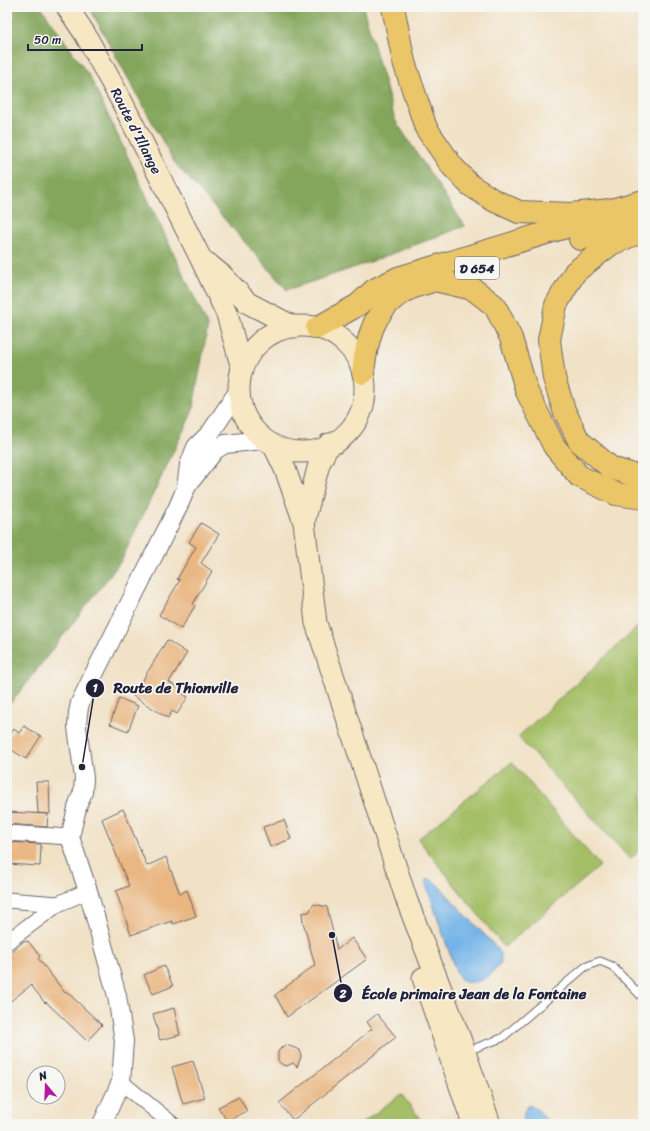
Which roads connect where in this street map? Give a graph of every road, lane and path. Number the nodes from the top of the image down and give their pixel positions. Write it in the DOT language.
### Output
graph roads {
  1 [pos="66,7"];
  2 [pos="393,7"];
  3 [pos="643,201"];
  4 [pos="611,210"];
  5 [pos="643,220"];
  6 [pos="643,231"];
  7 [pos="200,257"];
  8 [pos="435,280"];
  9 [pos="294,327"];
  10 [pos="316,328"];
  11 [pos="242,369"];
  12 [pos="363,373"];
  13 [pos="239,390"];
  14 [pos="269,444"];
  15 [pos="329,444"];
  16 [pos="643,478"];
  17 [pos="186,488"];
  18 [pos="643,498"];
  19 [pos="304,522"];
  20 [pos="7,833"];
  21 [pos="70,837"];
  22 [pos="88,891"];
  23 [pos="7,900"];
  24 [pos="407,901"];
  25 [pos="58,904"];
  26 [pos="7,942"];
  27 [pos="643,998"];
  28 [pos="440,1029"];
  29 [pos="463,1046"];
  30 [pos="120,1082"];
  31 [pos="102,1124"];
  32 [pos="172,1124"];
  33 [pos="473,1124"];
  34 [pos="490,1124"];
  1 -- 7 [label="main road, Route d'Illange"];
  2 -- 4 [label="highway"];
  3 -- 4 [label="highway, D 654"];
  4 -- 10 [label="highway, D 654"];
  5 -- 8 [label="highway, D 654"];
  6 -- 16 [label="highway"];
  7 -- 9 [label="main road, Route d'Illange"];
  7 -- 11 [label="main road, Route d'Illange"];
  8 -- 12 [label="highway, D 654"];
  8 -- 18 [label="highway"];
  9 -- 10 [label="main road"];
  9 -- 11 [label="main road"];
  10 -- 12 [label="main road"];
  11 -- 13 [label="main road"];
  12 -- 15 [label="main road"];
  13 -- 14 [label="main road"];
  13 -- 17 [label="street"];
  14 -- 15 [label="main road"];
  14 -- 17 [label="street"];
  14 -- 19 [label="main road"];
  15 -- 19 [label="main road"];
  17 -- 21 [label="street"];
  19 -- 24 [label="main road"];
  20 -- 21 [label="street"];
  21 -- 22 [label="street"];
  22 -- 25 [label="street"];
  22 -- 30 [label="street"];
  23 -- 25 [label="street"];
  24 -- 28 [label="main road"];
  24 -- 29 [label="main road"];
  25 -- 26 [label="street"];
  27 -- 29 [label="lane"];
  28 -- 29 [label="main road"];
  28 -- 33 [label="main road"];
  29 -- 34 [label="main road"];
  30 -- 31 [label="street"];
  30 -- 32 [label="street"];
}
